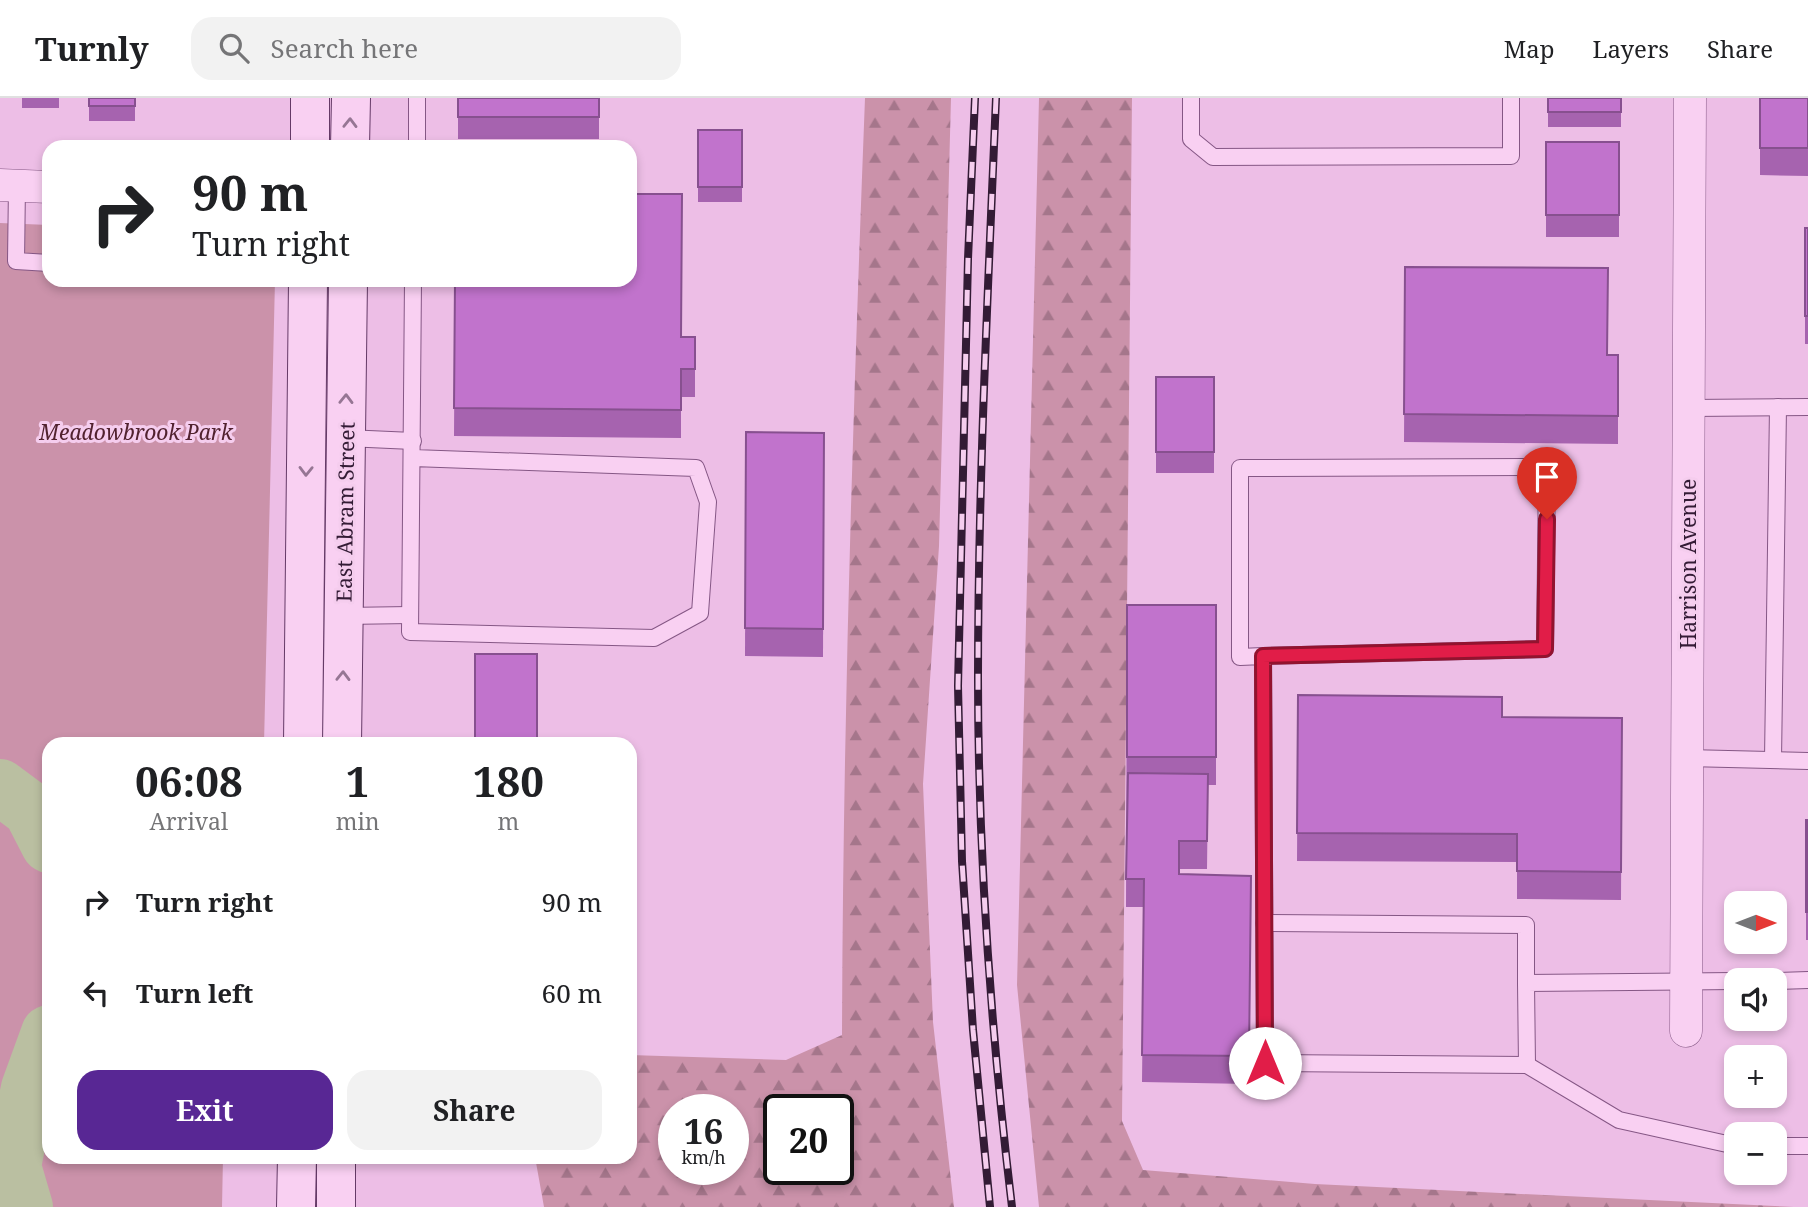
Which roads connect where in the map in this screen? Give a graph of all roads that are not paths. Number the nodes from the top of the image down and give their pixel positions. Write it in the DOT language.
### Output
graph roads {
  1 [pos="310,98"];
  2 [pos="351,98"];
  3 [pos="417,98"];
  4 [pos="1191,98"];
  5 [pos="1511,98"];
  6 [pos="1690,98"];
  7 [pos="310,140"];
  8 [pos="350,140"];
  9 [pos="417,140"];
  10 [pos="8,185"];
  11 [pos="42,187"];
  12 [pos="42,263"];
  13 [pos="308,287"];
  14 [pos="348,287"];
  15 [pos="413,287"];
  16 [pos="1778,407"];
  17 [pos="1808,407"];
  18 [pos="1689,408"];
  19 [pos="346,438"];
  20 [pos="412,441"];
  21 [pos="412,458"];
  22 [pos="410,615"];
  23 [pos="344,616"];
  24 [pos="1263,656"];
  25 [pos="303,737"];
  26 [pos="342,737"];
  27 [pos="1687,758"];
  28 [pos="1773,760"];
  29 [pos="1808,761"];
  30 [pos="1264,923"];
  31 [pos="1808,980"];
  32 [pos="1724,981"];
  33 [pos="1787,981"];
  34 [pos="1686,982"];
  35 [pos="1526,983"];
  36 [pos="1686,1031"];
  37 [pos="1527,1065"];
  38 [pos="1724,1143"];
  39 [pos="1787,1146"];
  40 [pos="1808,1146"];
  1 -- 7 [label="main road"];
  8 -- 2 [label="main road, one-way"];
  3 -- 9 [label="lane"];
  4 -- 5 [label="lane"];
  6 -- 18 [label="street, Harrison Avenue"];
  10 -- 11 [label="street"];
  10 -- 12 [label="lane"];
  13 -- 25 [label="main road, East Abram Street, one-way"];
  19 -- 14 [label="main road, East Abram Street, one-way"];
  15 -- 20 [label="lane"];
  16 -- 17 [label="lane"];
  16 -- 18 [label="lane"];
  16 -- 28 [label="lane"];
  18 -- 27 [label="street, Harrison Avenue"];
  19 -- 20 [label="lane"];
  19 -- 23 [label="main road, East Abram Street"];
  20 -- 21 [label="lane"];
  21 -- 22 [label="lane"];
  21 -- 22 [label="lane"];
  22 -- 23 [label="lane"];
  26 -- 23 [label="main road, East Abram Street, one-way"];
  24 -- 24 [label="lane"];
  24 -- 30 [label="lane"];
  27 -- 28 [label="lane"];
  27 -- 34 [label="street, Harrison Avenue"];
  28 -- 29 [label="lane"];
  30 -- 35 [label="lane"];
  30 -- 37 [label="lane"];
  31 -- 33 [label="lane"];
  32 -- 34 [label="lane"];
  34 -- 35 [label="lane"];
  34 -- 36 [label="street, Harrison Avenue"];
  35 -- 37 [label="lane"];
  37 -- 38 [label="lane"];
  39 -- 40 [label="lane"];
}
